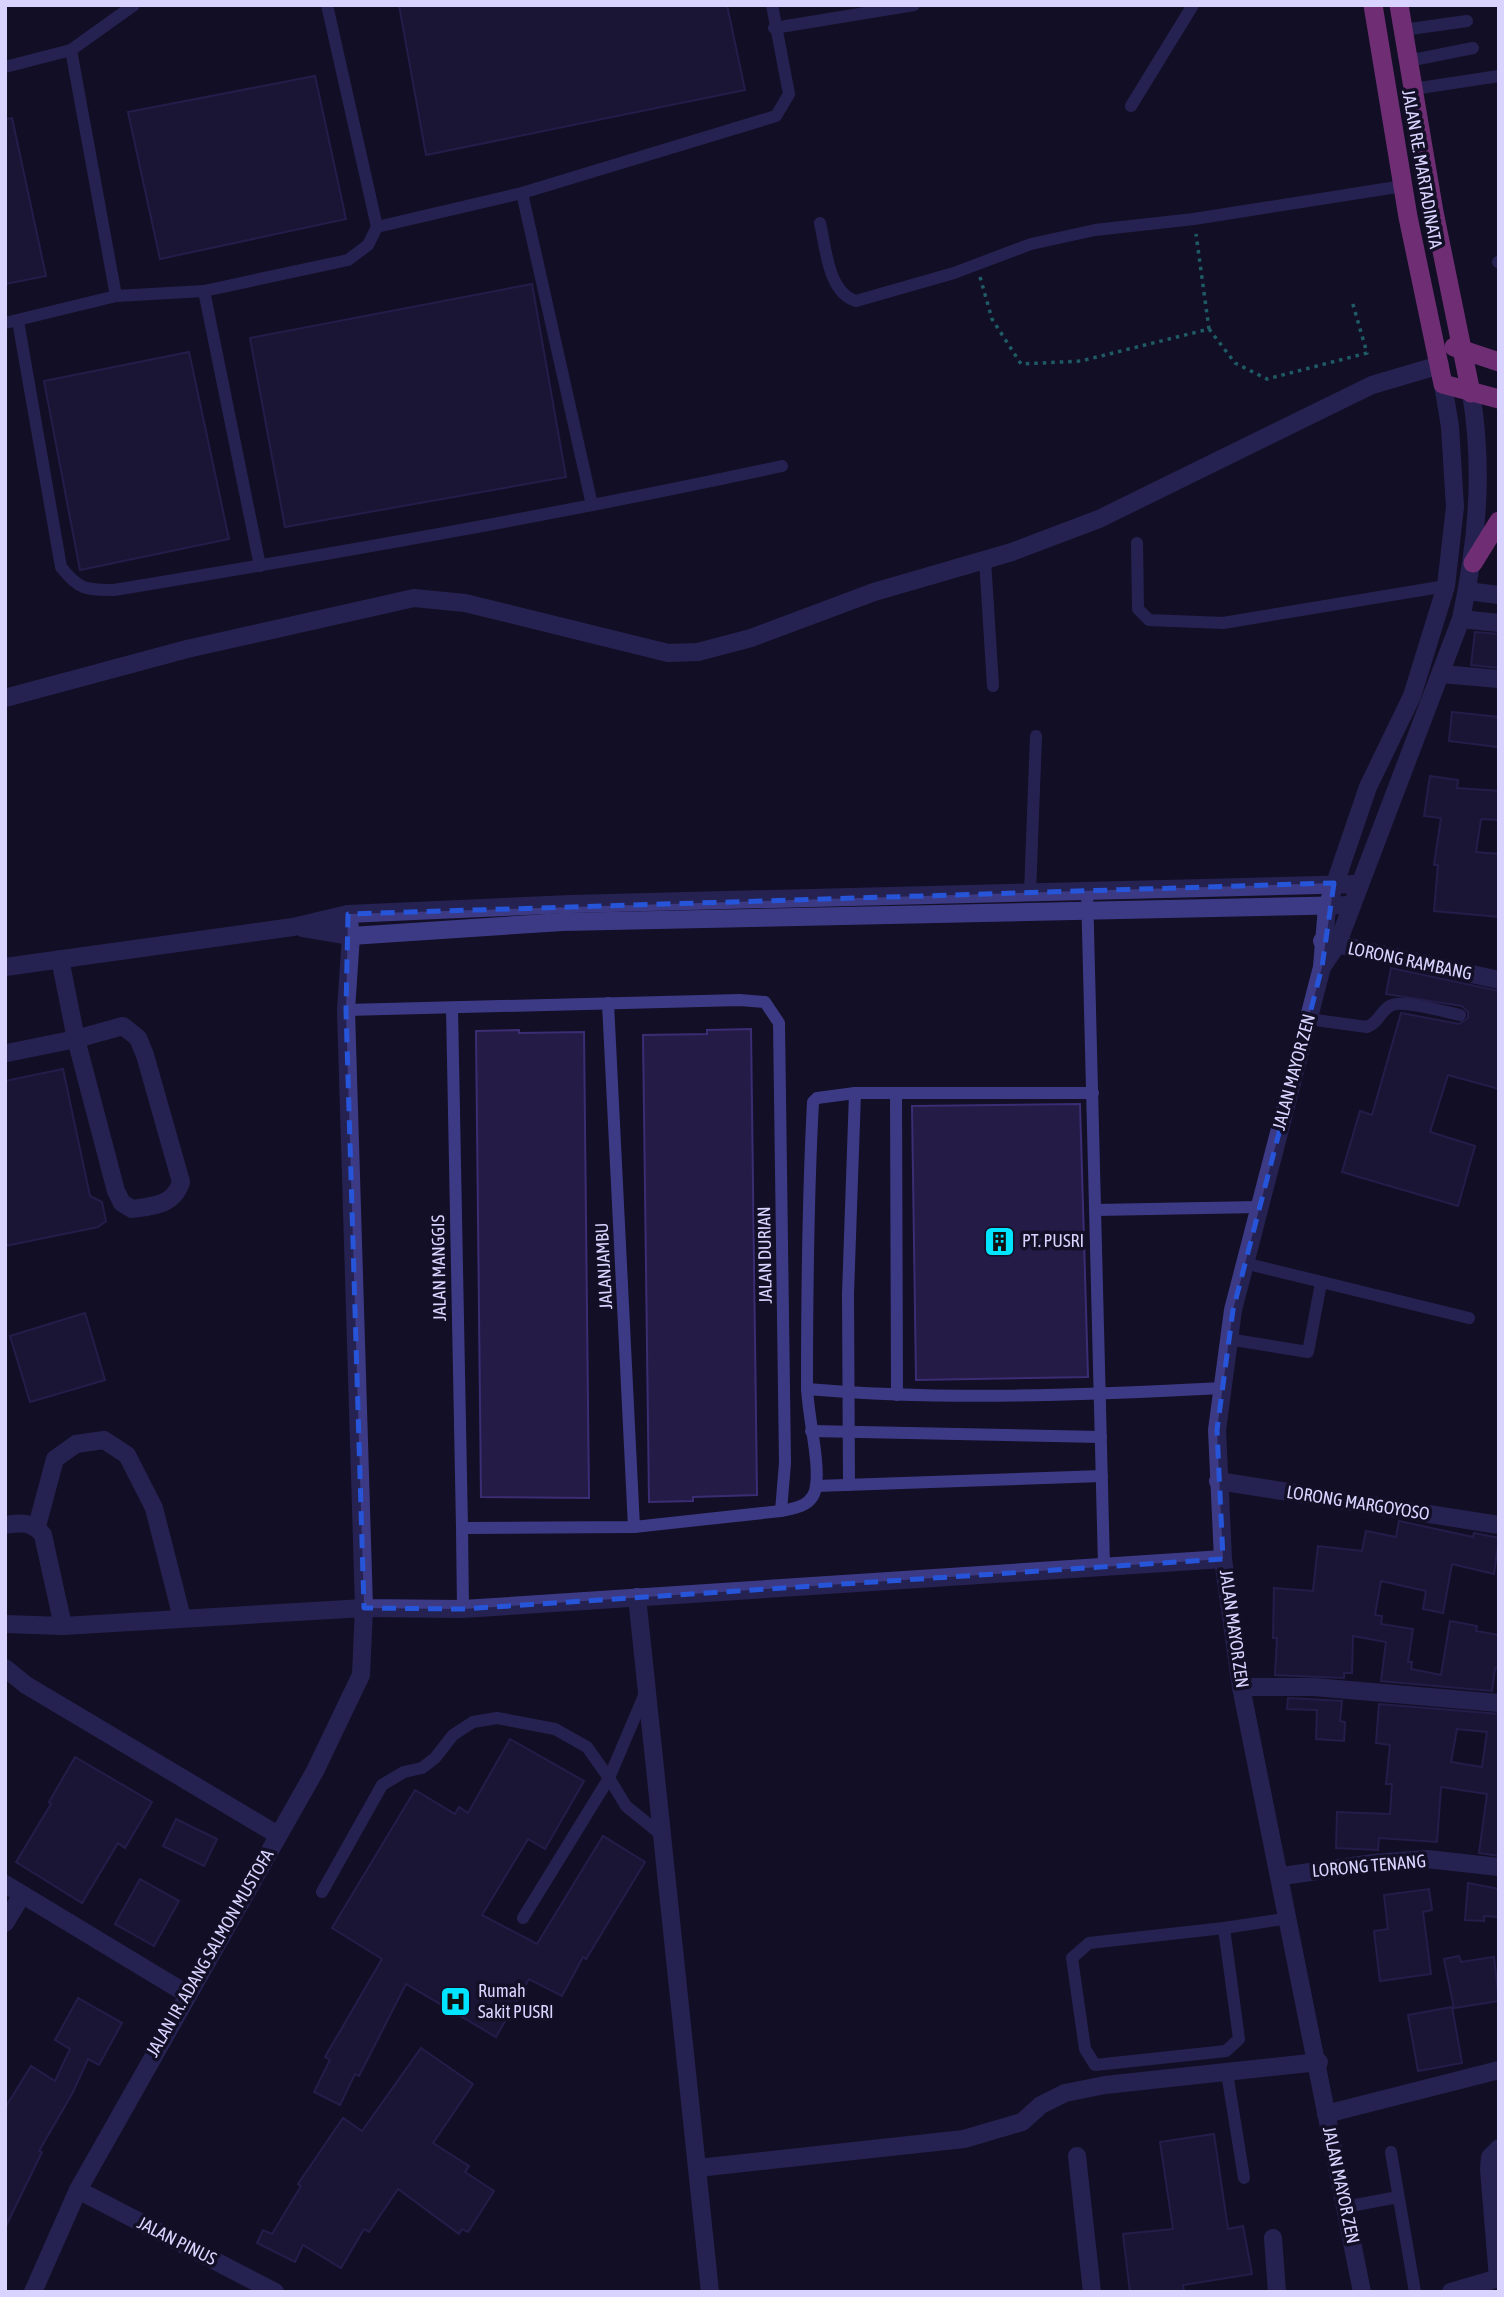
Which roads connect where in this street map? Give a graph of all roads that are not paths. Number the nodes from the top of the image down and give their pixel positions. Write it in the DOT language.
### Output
graph roads {
  1 [pos="134,5"];
  2 [pos="327,5"];
  3 [pos="772,5"];
  4 [pos="914,5"];
  5 [pos="1194,5"];
  6 [pos="1373,5"];
  7 [pos="1399,5"];
  8 [pos="1467,21"];
  9 [pos="774,28"];
  10 [pos="1403,30"];
  11 [pos="1474,48"];
  12 [pos="71,50"];
  13 [pos="1408,61"];
  14 [pos="5,67"];
  15 [pos="1499,76"];
  16 [pos="1413,89"];
  17 [pos="1131,106"];
  18 [pos="1403,186"];
  19 [pos="522,194"];
  20 [pos="820,223"];
  21 [pos="377,227"];
  22 [pos="204,291"];
  23 [pos="116,296"];
  24 [pos="11,322"];
  25 [pos="1433,339"];
  26 [pos="1464,351"];
  27 [pos="1499,362"];
  28 [pos="1442,375"];
  29 [pos="1471,393"];
  30 [pos="1499,398"];
  31 [pos="782,466"];
  32 [pos="592,505"];
  33 [pos="1499,522"];
  34 [pos="1137,543"];
  35 [pos="985,560"];
  36 [pos="1473,563"];
  37 [pos="260,566"];
  38 [pos="1446,586"];
  39 [pos="1467,591"];
  40 [pos="1499,595"];
  41 [pos="1461,619"];
  42 [pos="1499,623"];
  43 [pos="1442,674"];
  44 [pos="1499,679"];
  45 [pos="993,686"];
  46 [pos="5,698"];
  47 [pos="1036,736"];
  48 [pos="1334,883"];
  49 [pos="1360,884"];
  50 [pos="1087,890"];
  51 [pos="1030,893"];
  52 [pos="1352,905"];
  53 [pos="1327,906"];
  54 [pos="1088,911"];
  55 [pos="348,914"];
  56 [pos="293,927"];
  57 [pos="351,936"];
  58 [pos="1330,943"];
  59 [pos="60,959"];
  60 [pos="5,967"];
  61 [pos="1499,980"];
  62 [pos="608,1003"];
  63 [pos="452,1007"];
  64 [pos="346,1010"];
  65 [pos="1460,1015"];
  66 [pos="1308,1020"];
  67 [pos="76,1039"];
  68 [pos="7,1053"];
  69 [pos="855,1093"];
  70 [pos="896,1093"];
  71 [pos="1093,1093"];
  72 [pos="1258,1207"];
  73 [pos="1096,1210"];
  74 [pos="1244,1263"];
  75 [pos="1321,1283"];
  76 [pos="1469,1318"];
  77 [pos="1228,1339"];
  78 [pos="1223,1388"];
  79 [pos="807,1389"];
  80 [pos="847,1392"];
  81 [pos="897,1395"];
  82 [pos="1100,1395"];
  83 [pos="811,1431"];
  84 [pos="847,1431"];
  85 [pos="1101,1437"];
  86 [pos="1102,1476"];
  87 [pos="1217,1481"];
  88 [pos="849,1485"];
  89 [pos="816,1486"];
  90 [pos="781,1511"];
  91 [pos="5,1525"];
  92 [pos="1499,1525"];
  93 [pos="37,1526"];
  94 [pos="634,1527"];
  95 [pos="462,1528"];
  96 [pos="1223,1559"];
  97 [pos="1104,1566"];
  98 [pos="637,1597"];
  99 [pos="364,1608"];
  100 [pos="463,1609"];
  101 [pos="182,1618"];
  102 [pos="5,1624"];
  103 [pos="64,1626"];
  104 [pos="5,1668"];
  105 [pos="1241,1686"];
  106 [pos="647,1688"];
  107 [pos="1499,1703"];
  108 [pos="609,1778"];
  109 [pos="278,1835"];
  110 [pos="663,1836"];
  111 [pos="1499,1867"];
  112 [pos="1282,1875"];
  113 [pos="5,1884"];
  114 [pos="322,1892"];
  115 [pos="22,1895"];
  116 [pos="523,1918"];
  117 [pos="1290,1918"];
  118 [pos="5,1923"];
  119 [pos="1224,1928"];
  120 [pos="187,1994"];
  121 [pos="1319,2062"];
  122 [pos="1499,2070"];
  123 [pos="1227,2073"];
  124 [pos="1326,2114"];
  125 [pos="1499,2148"];
  126 [pos="1391,2152"];
  127 [pos="1077,2155"];
  128 [pos="698,2168"];
  129 [pos="1244,2178"];
  130 [pos="78,2190"];
  131 [pos="1398,2197"];
  132 [pos="1345,2207"];
  133 [pos="1273,2238"];
  134 [pos="1498,2278"];
  135 [pos="33,2292"];
  136 [pos="275,2292"];
  137 [pos="710,2292"];
  138 [pos="1092,2292"];
  139 [pos="1277,2292"];
  140 [pos="1362,2292"];
  141 [pos="1415,2292"];
  142 [pos="1451,2292"];
  1 -- 12 [label="lane"];
  2 -- 21 [label="lane"];
  3 -- 9 [label="lane"];
  4 -- 9 [label="lane"];
  5 -- 17 [label="lane"];
  6 -- 18 [label="highway, JALAN RE. MARTADINATA"];
  7 -- 10 [label="highway"];
  8 -- 10 [label="lane"];
  9 -- 19 [label="lane"];
  10 -- 13 [label="highway"];
  11 -- 13 [label="lane"];
  12 -- 14 [label="lane"];
  12 -- 23 [label="lane"];
  13 -- 16 [label="highway"];
  15 -- 16 [label="lane"];
  16 -- 26 [label="highway"];
  18 -- 20 [label="lane"];
  18 -- 25 [label="highway, JALAN RE. MARTADINATA"];
  19 -- 21 [label="lane"];
  19 -- 32 [label="lane"];
  21 -- 22 [label="lane"];
  22 -- 23 [label="lane"];
  22 -- 37 [label="lane"];
  23 -- 24 [label="lane"];
  24 -- 37 [label="lane"];
  25 -- 26 [label="highway"];
  25 -- 28 [label="highway, JALAN RE. MARTADINATA"];
  26 -- 27 [label="highway"];
  26 -- 29 [label="highway"];
  28 -- 29 [label="highway"];
  28 -- 35 [label="street"];
  28 -- 38 [label="street, JALAN MAYOR ZEN"];
  29 -- 30 [label="highway"];
  29 -- 36 [label="street, JALAN MAYOR ZEN"];
  31 -- 32 [label="lane"];
  32 -- 37 [label="lane"];
  33 -- 36 [label="highway"];
  34 -- 38 [label="lane"];
  35 -- 45 [label="lane"];
  35 -- 46 [label="street"];
  36 -- 39 [label="street, JALAN MAYOR ZEN"];
  38 -- 48 [label="street, JALAN MAYOR ZEN"];
  39 -- 40 [label="street"];
  39 -- 41 [label="street, JALAN MAYOR ZEN"];
  41 -- 42 [label="street"];
  41 -- 43 [label="street, JALAN MAYOR ZEN"];
  43 -- 44 [label="street"];
  43 -- 49 [label="street, JALAN MAYOR ZEN"];
  47 -- 51 [label="lane"];
  48 -- 49 [label="street"];
  48 -- 50 [label="street"];
  48 -- 53 [label="street, JALAN MAYOR ZEN"];
  49 -- 52 [label="street, JALAN MAYOR ZEN"];
  50 -- 51 [label="street"];
  50 -- 54 [label="lane"];
  51 -- 55 [label="street"];
  52 -- 53 [label="street"];
  52 -- 58 [label="street, JALAN MAYOR ZEN"];
  53 -- 54 [label="street"];
  53 -- 58 [label="street, JALAN MAYOR ZEN"];
  54 -- 57 [label="street"];
  54 -- 71 [label="lane"];
  55 -- 56 [label="street"];
  55 -- 57 [label="street, JALAN IR. ADANG SALMON MUSTOFA"];
  56 -- 57 [label="street"];
  56 -- 59 [label="street"];
  57 -- 64 [label="street, JALAN IR. ADANG SALMON MUSTOFA"];
  58 -- 61 [label="street, LORONG RAMBANG"];
  58 -- 66 [label="street, JALAN MAYOR ZEN"];
  59 -- 60 [label="street"];
  59 -- 67 [label="street"];
  62 -- 63 [label="lane"];
  62 -- 90 [label="lane, JALAN DURIAN"];
  62 -- 94 [label="lane, JALANJAMBU"];
  63 -- 64 [label="lane"];
  63 -- 95 [label="lane, JALAN MANGGIS"];
  64 -- 99 [label="street, JALAN IR. ADANG SALMON MUSTOFA"];
  65 -- 66 [label="lane"];
  66 -- 72 [label="street, JALAN MAYOR ZEN"];
  67 -- 67 [label="street"];
  67 -- 68 [label="street"];
  69 -- 70 [label="lane"];
  69 -- 79 [label="lane"];
  69 -- 80 [label="lane"];
  70 -- 71 [label="lane"];
  70 -- 81 [label="lane"];
  71 -- 73 [label="lane"];
  72 -- 73 [label="lane"];
  72 -- 74 [label="street, JALAN MAYOR ZEN"];
  73 -- 82 [label="lane"];
  74 -- 75 [label="lane"];
  74 -- 77 [label="street, JALAN MAYOR ZEN"];
  75 -- 76 [label="lane"];
  75 -- 77 [label="lane"];
  77 -- 78 [label="street, JALAN MAYOR ZEN"];
  78 -- 82 [label="lane"];
  78 -- 87 [label="street, JALAN MAYOR ZEN"];
  79 -- 80 [label="lane"];
  79 -- 83 [label="lane"];
  80 -- 81 [label="lane"];
  80 -- 84 [label="lane"];
  81 -- 82 [label="lane"];
  82 -- 85 [label="lane"];
  83 -- 84 [label="lane"];
  83 -- 89 [label="lane"];
  84 -- 85 [label="lane"];
  84 -- 88 [label="lane"];
  85 -- 86 [label="lane"];
  86 -- 88 [label="lane"];
  86 -- 97 [label="lane"];
  87 -- 92 [label="street, LORONG MARGOYOSO"];
  87 -- 96 [label="street, JALAN MAYOR ZEN"];
  88 -- 89 [label="lane"];
  89 -- 90 [label="lane"];
  90 -- 94 [label="lane"];
  91 -- 93 [label="street"];
  93 -- 101 [label="street"];
  93 -- 103 [label="street"];
  94 -- 95 [label="lane"];
  95 -- 100 [label="lane, JALAN MANGGIS"];
  96 -- 97 [label="street"];
  96 -- 105 [label="street, JALAN MAYOR ZEN"];
  97 -- 98 [label="street"];
  98 -- 100 [label="street"];
  98 -- 106 [label="street"];
  99 -- 100 [label="street"];
  99 -- 101 [label="street"];
  99 -- 109 [label="street, JALAN IR. ADANG SALMON MUSTOFA"];
  101 -- 103 [label="street"];
  102 -- 103 [label="street"];
  104 -- 109 [label="street"];
  105 -- 107 [label="street"];
  105 -- 112 [label="street, JALAN MAYOR ZEN"];
  106 -- 108 [label="lane"];
  106 -- 110 [label="street"];
  108 -- 110 [label="lane"];
  108 -- 114 [label="lane"];
  108 -- 116 [label="lane"];
  109 -- 120 [label="street, JALAN IR. ADANG SALMON MUSTOFA"];
  110 -- 128 [label="street"];
  111 -- 112 [label="street, LORONG TENANG"];
  112 -- 117 [label="street, JALAN MAYOR ZEN"];
  113 -- 115 [label="street"];
  115 -- 118 [label="street"];
  115 -- 120 [label="street"];
  117 -- 119 [label="lane"];
  117 -- 121 [label="street, JALAN MAYOR ZEN"];
  119 -- 119 [label="lane"];
  120 -- 130 [label="street, JALAN IR. ADANG SALMON MUSTOFA"];
  121 -- 123 [label="street"];
  121 -- 124 [label="street, JALAN MAYOR ZEN"];
  122 -- 124 [label="street"];
  123 -- 128 [label="street"];
  123 -- 129 [label="lane"];
  124 -- 132 [label="street, JALAN MAYOR ZEN"];
  125 -- 134 [label="street"];
  126 -- 131 [label="lane"];
  127 -- 138 [label="street"];
  128 -- 137 [label="street"];
  130 -- 135 [label="street, JALAN IR. ADANG SALMON MUSTOFA"];
  130 -- 136 [label="street, JALAN PINUS"];
  131 -- 132 [label="lane"];
  131 -- 141 [label="lane"];
  132 -- 140 [label="street, JALAN MAYOR ZEN"];
  133 -- 139 [label="street"];
  134 -- 142 [label="street"];
}
